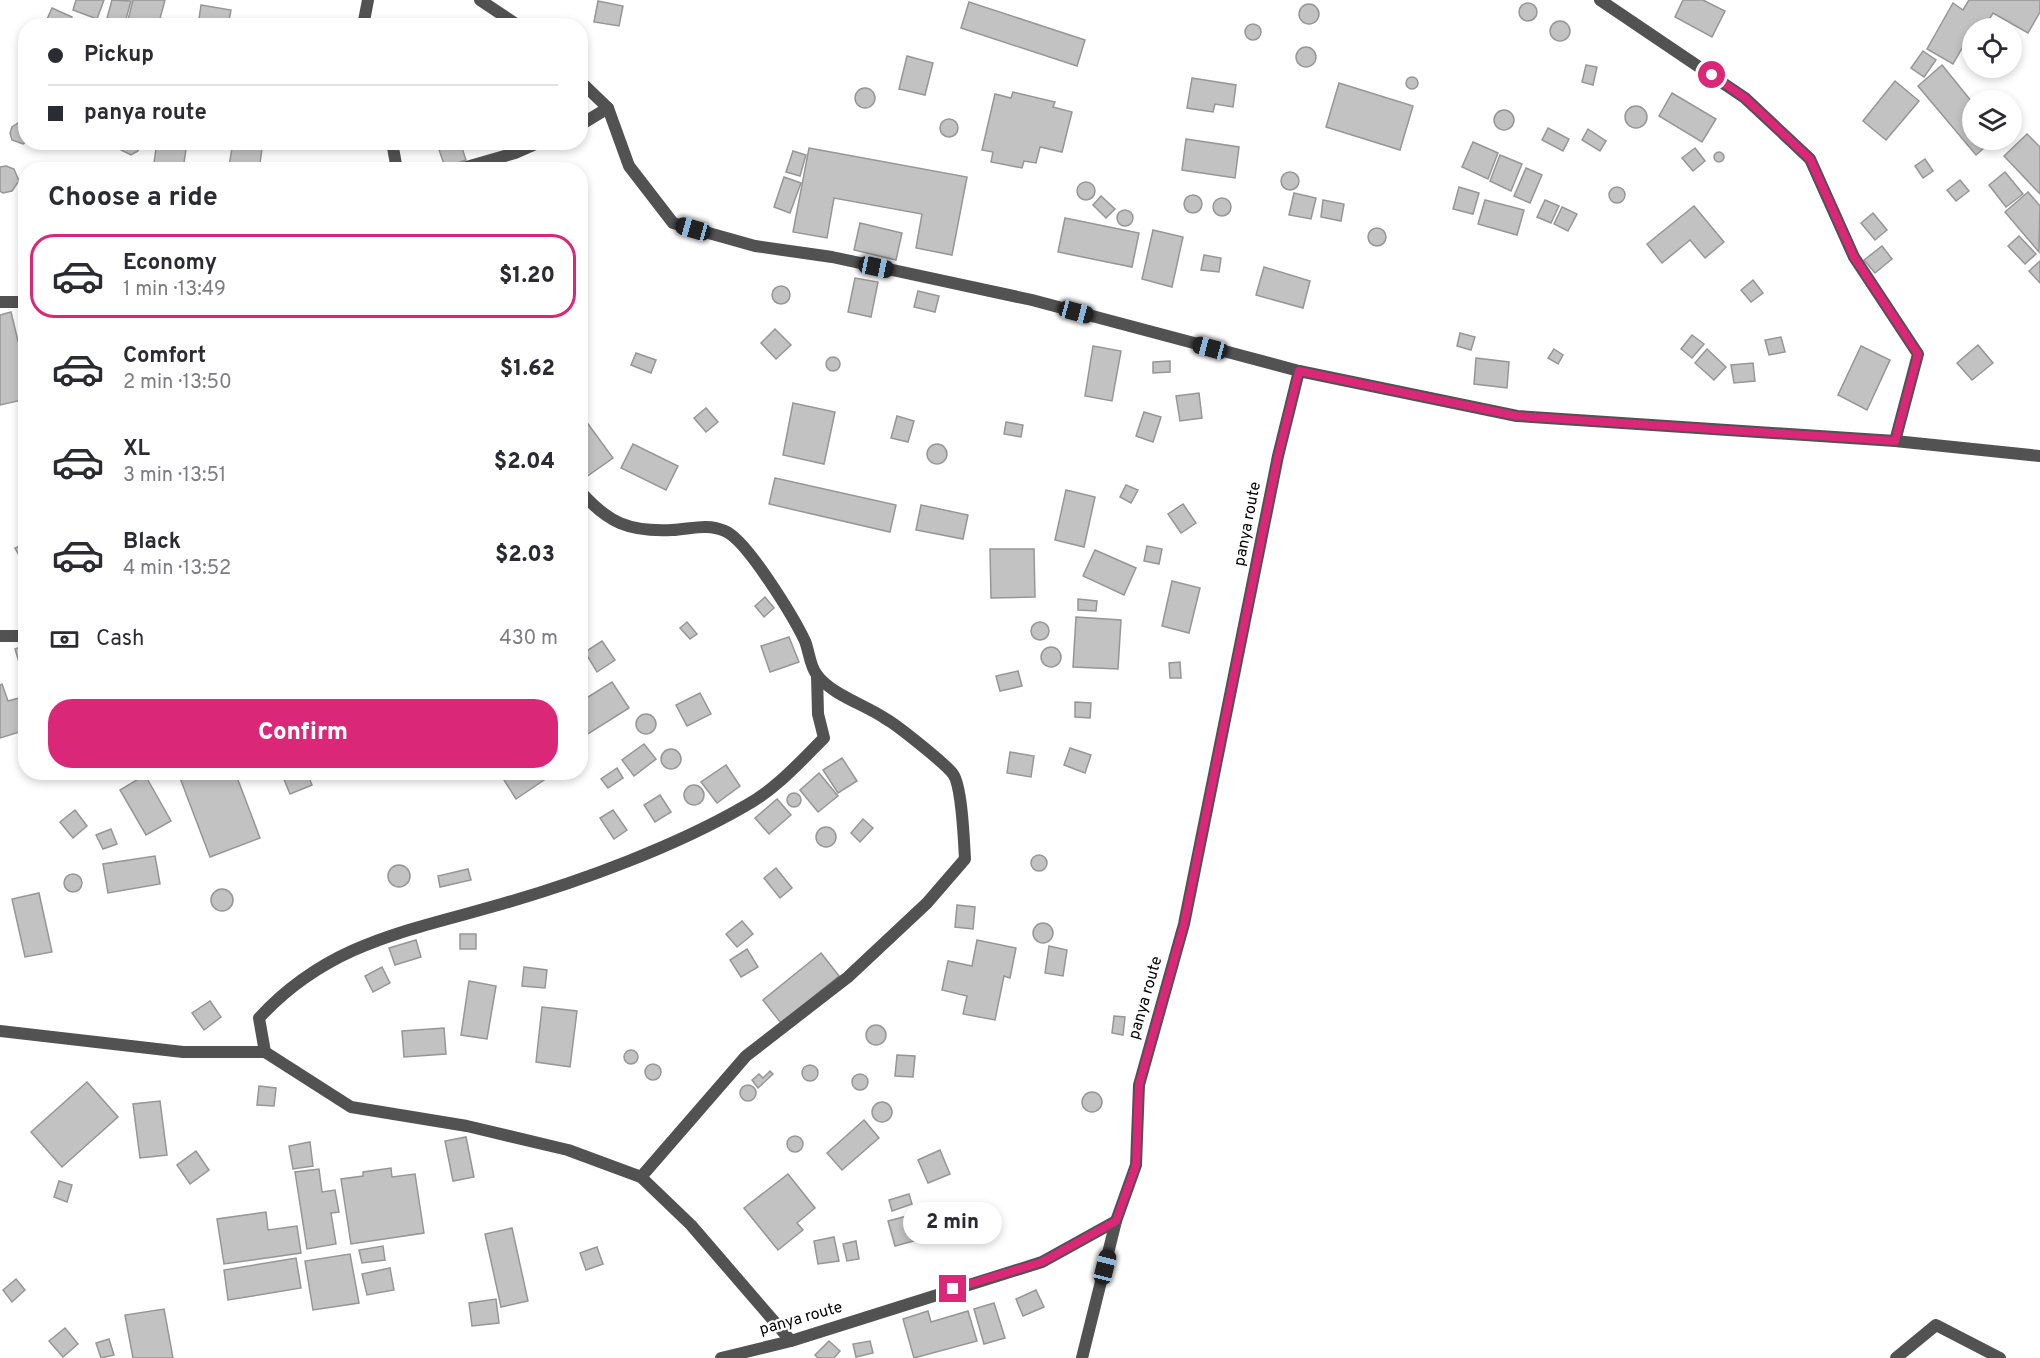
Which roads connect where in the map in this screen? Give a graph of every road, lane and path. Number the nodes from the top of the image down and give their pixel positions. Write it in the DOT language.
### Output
graph roads {
  1 [pos="368,0"];
  2 [pos="480,0"];
  3 [pos="1600,0"];
  4 [pos="365,18"];
  5 [pos="507,18"];
  6 [pos="588,89"];
  7 [pos="608,108"];
  8 [pos="588,120"];
  9 [pos="522,150"];
  10 [pos="484,162"];
  11 [pos="0,302"];
  12 [pos="18,302"];
  13 [pos="1299,371"];
  14 [pos="1895,441"];
  15 [pos="2040,456"];
  16 [pos="588,500"];
  17 [pos="0,636"];
  18 [pos="18,636"];
  19 [pos="817,675"];
  20 [pos="0,1031"];
  21 [pos="265,1052"];
  22 [pos="641,1177"];
  23 [pos="1116,1221"];
  24 [pos="790,1341"];
  25 [pos="721,1358"];
  26 [pos="1082,1358"];
  27 [pos="1896,1358"];
  28 [pos="2000,1358"];
  1 -- 4 [label="street"];
  2 -- 5 [label="street"];
  3 -- 14 [label="street"];
  6 -- 7 [label="street"];
  7 -- 8 [label="street"];
  7 -- 13 [label="street"];
  9 -- 10 [label="street"];
  11 -- 12 [label="street"];
  13 -- 14 [label="street"];
  13 -- 23 [label="street, panya route"];
  14 -- 15 [label="street"];
  16 -- 19 [label="street"];
  17 -- 18 [label="street"];
  19 -- 21 [label="street"];
  19 -- 22 [label="street"];
  20 -- 21 [label="street"];
  21 -- 22 [label="street"];
  22 -- 24 [label="street"];
  23 -- 24 [label="street, panya route"];
  23 -- 26 [label="street"];
  24 -- 25 [label="street, panya route"];
  27 -- 28 [label="street"];
}
